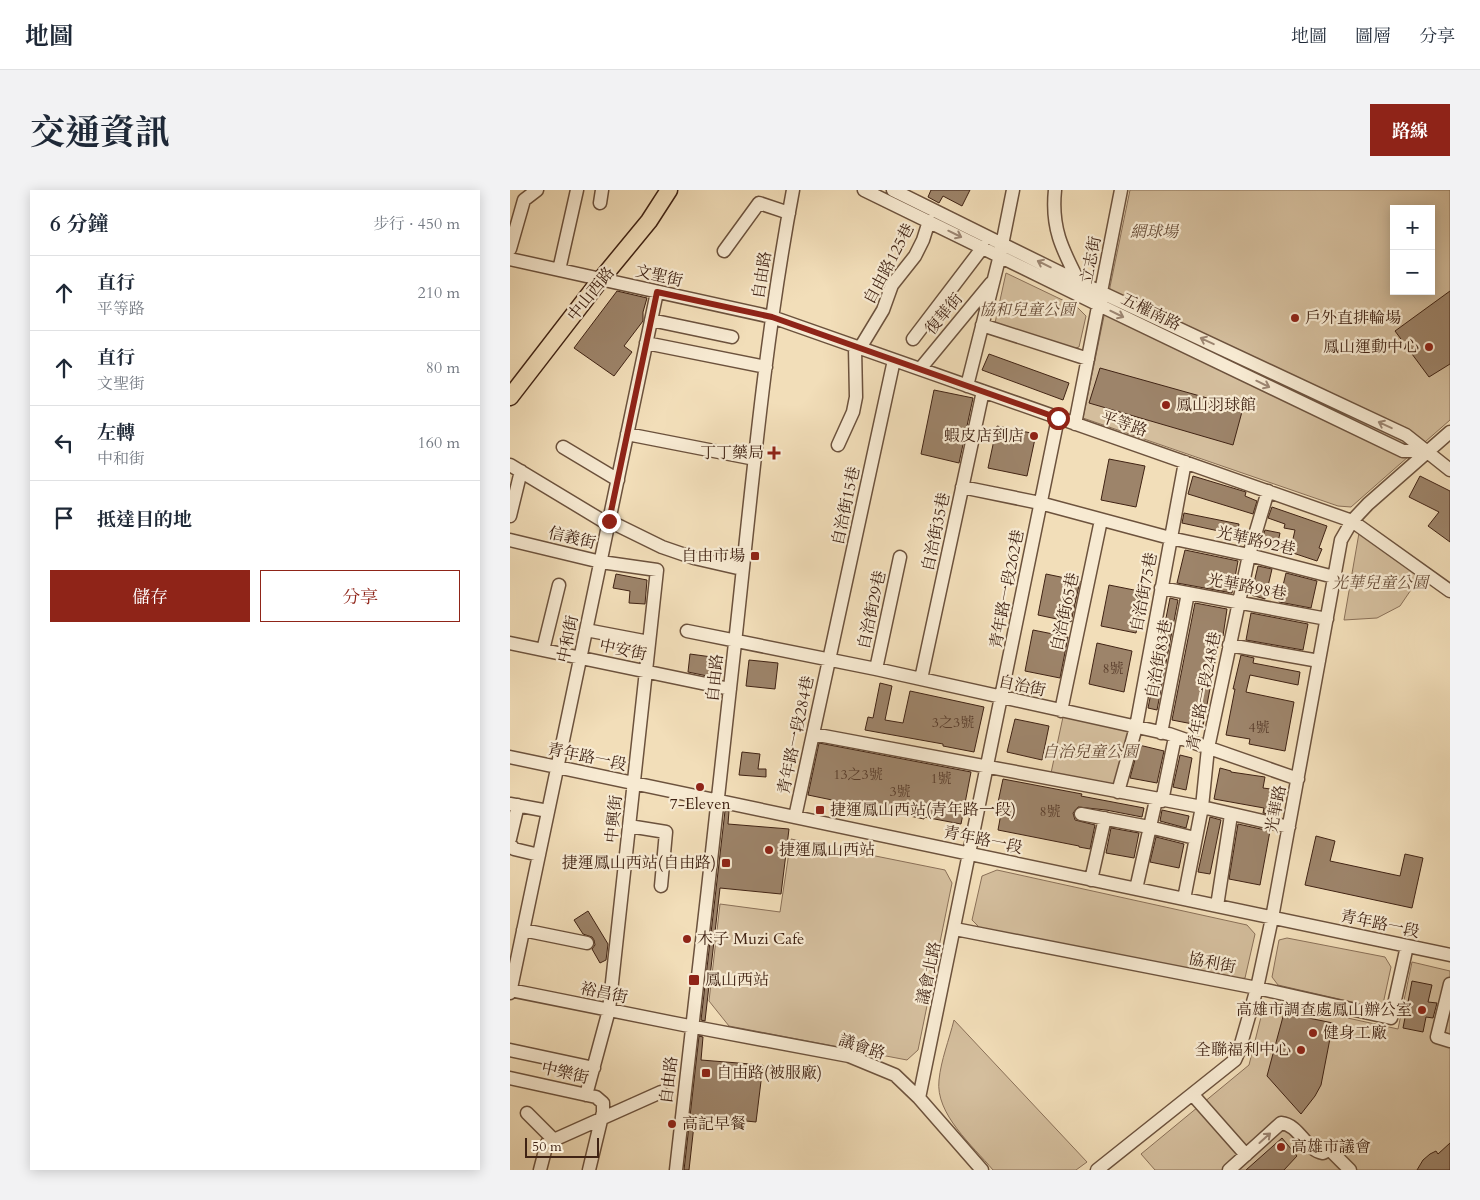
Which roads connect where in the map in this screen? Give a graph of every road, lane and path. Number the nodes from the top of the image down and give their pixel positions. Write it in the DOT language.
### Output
graph roads {
  1 [pos="537,190"];
  2 [pos="576,190"];
  3 [pos="602,190"];
  4 [pos="669,190"];
  5 [pos="793,190"];
  6 [pos="864,190"];
  7 [pos="893,190"];
  8 [pos="1013,190"];
  9 [pos="1054,190"];
  10 [pos="1121,190"];
  11 [pos="600,203"];
  12 [pos="789,213"];
  13 [pos="929,221"];
  14 [pos="983,247"];
  15 [pos="510,249"];
  16 [pos="1001,250"];
  17 [pos="724,252"];
  18 [pos="510,259"];
  19 [pos="559,270"];
  20 [pos="602,280"];
  21 [pos="994,280"];
  22 [pos="1079,282"];
  23 [pos="1101,291"];
  24 [pos="657,292"];
  25 [pos="1099,305"];
  26 [pos="772,317"];
  27 [pos="651,320"];
  28 [pos="982,325"];
  29 [pos="732,336"];
  30 [pos="913,339"];
  31 [pos="646,344"];
  32 [pos="858,347"];
  33 [pos="894,360"];
  34 [pos="1088,360"];
  35 [pos="766,368"];
  36 [pos="920,369"];
  37 [pos="967,386"];
  38 [pos="983,392"];
  39 [pos="510,396"];
  40 [pos="1058,418"];
  41 [pos="1075,424"];
  42 [pos="1450,432"];
  43 [pos="628,434"];
  44 [pos="838,445"];
  45 [pos="563,447"];
  46 [pos="1426,451"];
  47 [pos="755,459"];
  48 [pos="1185,462"];
  49 [pos="515,468"];
  50 [pos="1450,470"];
  51 [pos="618,480"];
  52 [pos="962,486"];
  53 [pos="1268,492"];
  54 [pos="1040,503"];
  55 [pos="510,516"];
  56 [pos="1102,520"];
  57 [pos="1352,521"];
  58 [pos="609,523"];
  59 [pos="1170,538"];
  60 [pos="510,540"];
  61 [pos="1249,555"];
  62 [pos="900,557"];
  63 [pos="601,562"];
  64 [pos="742,569"];
  65 [pos="657,570"];
  66 [pos="1334,577"];
  67 [pos="559,585"];
  68 [pos="1161,588"];
  69 [pos="1450,591"];
  70 [pos="1188,593"];
  71 [pos="1238,602"];
  72 [pos="1327,619"];
  73 [pos="586,630"];
  74 [pos="687,631"];
  75 [pos="735,641"];
  76 [pos="649,642"];
  77 [pos="510,643"];
  78 [pos="1229,645"];
  79 [pos="543,650"];
  80 [pos="580,658"];
  81 [pos="829,659"];
  82 [pos="1319,661"];
  83 [pos="876,669"];
  84 [pos="646,671"];
  85 [pos="921,679"];
  86 [pos="730,689"];
  87 [pos="1002,698"];
  88 [pos="1061,711"];
  89 [pos="1136,727"];
  90 [pos="1161,732"];
  91 [pos="813,734"];
  92 [pos="1176,737"];
  93 [pos="1208,748"];
  94 [pos="510,757"];
  95 [pos="558,767"];
  96 [pos="987,767"];
  97 [pos="1298,779"];
  98 [pos="634,783"];
  99 [pos="1118,792"];
  100 [pos="1159,800"];
  101 [pos="718,801"];
  102 [pos="514,805"];
  103 [pos="1202,807"];
  104 [pos="548,811"];
  105 [pos="1081,814"];
  106 [pos="1231,815"];
  107 [pos="795,818"];
  108 [pos="1105,818"];
  109 [pos="629,826"];
  110 [pos="1149,826"];
  111 [pos="1289,827"];
  112 [pos="1195,838"];
  113 [pos="510,839"];
  114 [pos="510,844"];
  115 [pos="969,854"];
  116 [pos="539,855"];
  117 [pos="1091,880"];
  118 [pos="661,886"];
  119 [pos="1136,889"];
  120 [pos="1184,899"];
  121 [pos="1217,906"];
  122 [pos="1272,918"];
  123 [pos="954,929"];
  124 [pos="523,930"];
  125 [pos="587,943"];
  126 [pos="1407,946"];
  127 [pos="1450,955"];
  128 [pos="1450,984"];
  129 [pos="1257,988"];
  130 [pos="510,991"];
  131 [pos="610,1010"];
  132 [pos="692,1027"];
  133 [pos="1450,1041"];
  134 [pos="510,1050"];
  135 [pos="594,1068"];
  136 [pos="510,1078"];
  137 [pos="661,1092"];
  138 [pos="586,1095"];
  139 [pos="1192,1095"];
  140 [pos="919,1098"];
  141 [pos="527,1113"];
  142 [pos="601,1120"];
  143 [pos="551,1141"];
  144 [pos="1246,1155"];
  145 [pos="540,1170"];
  146 [pos="589,1170"];
  147 [pos="676,1170"];
  148 [pos="982,1170"];
  149 [pos="1097,1170"];
  150 [pos="1229,1170"];
  151 [pos="1350,1170"];
  1 -- 15 [label="street"];
  2 -- 19 [label="street"];
  3 -- 11 [label="street"];
  4 -- 20 [label="main road, 中山西路"];
  5 -- 12 [label="street, 自由路"];
  6 -- 13 [label="street, 五權南路"];
  7 -- 16 [label="street, 五權南路"];
  8 -- 16 [label="street, 復華街"];
  9 -- 22 [label="street"];
  10 -- 23 [label="street, 立志街"];
  12 -- 17 [label="street"];
  12 -- 26 [label="street, 自由路"];
  13 -- 14 [label="street, 五權南路, one-way"];
  13 -- 32 [label="street, 自由路125巷"];
  14 -- 16 [label="street, 五權南路"];
  14 -- 30 [label="street"];
  16 -- 21 [label="street, 復華街"];
  22 -- 16 [label="street, 五權南路, one-way"];
  16 -- 25 [label="street, 五權南路"];
  18 -- 19 [label="street, 文聖街"];
  19 -- 20 [label="street, 文聖街"];
  20 -- 24 [label="street, 文聖街"];
  20 -- 39 [label="main road, 中山西路"];
  21 -- 28 [label="street, 復華街"];
  21 -- 36 [label="street, 復華街"];
  22 -- 23 [label="street, 五權南路"];
  23 -- 25 [label="street, 立志街"];
  46 -- 23 [label="street, 五權南路, one-way"];
  24 -- 26 [label="street, 文聖街"];
  24 -- 27 [label="street, 中和街"];
  25 -- 34 [label="street, 立志街"];
  25 -- 46 [label="street, 五權南路, one-way"];
  26 -- 32 [label="street, 平等路"];
  26 -- 35 [label="street, 自由路"];
  27 -- 29 [label="street"];
  27 -- 31 [label="street, 中和街"];
  28 -- 34 [label="street"];
  28 -- 37 [label="street, 復華街"];
  31 -- 35 [label="street"];
  31 -- 43 [label="street, 中和街"];
  32 -- 33 [label="street, 平等路"];
  32 -- 44 [label="street"];
  33 -- 36 [label="street, 平等路"];
  33 -- 81 [label="street, 自治街15巷"];
  34 -- 41 [label="street, 立志街"];
  35 -- 47 [label="street, 自由路"];
  36 -- 37 [label="street, 平等路"];
  37 -- 38 [label="street, 平等路"];
  38 -- 40 [label="street, 平等路"];
  38 -- 52 [label="street, 自治街35巷"];
  40 -- 41 [label="street, 平等路"];
  40 -- 54 [label="street, 青年路一段262巷"];
  41 -- 48 [label="street, 平等路"];
  42 -- 46 [label="street, 光華路"];
  43 -- 47 [label="street"];
  43 -- 51 [label="street, 中和街"];
  45 -- 51 [label="street"];
  46 -- 50 [label="street, 五權南路"];
  46 -- 57 [label="street, 光華路"];
  47 -- 64 [label="street, 自由路"];
  48 -- 53 [label="street, 平等路"];
  48 -- 59 [label="street, 自治街75巷"];
  49 -- 55 [label="street"];
  49 -- 58 [label="street"];
  51 -- 58 [label="street, 中和街"];
  52 -- 54 [label="street, 光華路92巷"];
  52 -- 85 [label="street, 自治街35巷"];
  53 -- 57 [label="street, 平等路"];
  53 -- 61 [label="street, 青年路一段248巷"];
  54 -- 56 [label="street, 光華路92巷"];
  54 -- 87 [label="street, 青年路一段262巷"];
  56 -- 59 [label="street, 光華路92巷"];
  56 -- 88 [label="street, 自治街65巷"];
  57 -- 66 [label="street, 光華路"];
  57 -- 69 [label="street, 平等路"];
  58 -- 63 [label="street, 中和街"];
  58 -- 64 [label="street"];
  59 -- 61 [label="street, 光華路92巷"];
  59 -- 68 [label="street, 自治街75巷"];
  60 -- 63 [label="street, 信義街"];
  61 -- 66 [label="street, 光華路92巷"];
  61 -- 71 [label="street, 青年路一段248巷"];
  62 -- 83 [label="street, 自治街29巷"];
  63 -- 65 [label="street, 信義街"];
  63 -- 73 [label="street, 中和街"];
  64 -- 75 [label="street, 自由路"];
  65 -- 76 [label="street, 中興街"];
  66 -- 72 [label="street, 光華路"];
  67 -- 79 [label="street"];
  68 -- 70 [label="street, 光華路98巷"];
  68 -- 89 [label="street, 自治街75巷"];
  70 -- 71 [label="street, 光華路98巷"];
  70 -- 90 [label="street, 自治街83巷"];
  71 -- 72 [label="street, 光華路98巷"];
  71 -- 78 [label="street, 青年路一段248巷"];
  72 -- 82 [label="street, 光華路"];
  73 -- 76 [label="street"];
  73 -- 80 [label="street, 中和街"];
  74 -- 75 [label="street, 自治街"];
  75 -- 81 [label="street, 自治街"];
  75 -- 86 [label="street, 自由路"];
  76 -- 84 [label="street, 中興街"];
  77 -- 79 [label="street, 中安街"];
  78 -- 82 [label="street"];
  78 -- 93 [label="street, 青年路一段248巷"];
  79 -- 80 [label="street, 中安街"];
  80 -- 84 [label="street, 中安街"];
  80 -- 95 [label="street, 中和街"];
  81 -- 83 [label="street, 自治街"];
  81 -- 91 [label="street, 青年路一段284巷"];
  82 -- 97 [label="street, 光華路"];
  83 -- 85 [label="street, 自治街"];
  84 -- 86 [label="street, 中安街"];
  84 -- 98 [label="street, 中興街"];
  85 -- 87 [label="street, 自治街"];
  86 -- 101 [label="street, 自由路"];
  87 -- 88 [label="street, 自治街"];
  87 -- 96 [label="street, 青年路一段262巷"];
  88 -- 89 [label="street, 自治街"];
  89 -- 90 [label="street, 自治街"];
  89 -- 99 [label="street, 自治街75巷"];
  90 -- 92 [label="street, 自治街"];
  91 -- 96 [label="street"];
  91 -- 107 [label="street, 青年路一段284巷"];
  92 -- 93 [label="street, 自治街"];
  92 -- 100 [label="street"];
  93 -- 97 [label="street, 自治街"];
  93 -- 103 [label="street, 青年路一段248巷"];
  94 -- 95 [label="street, 青年路一段"];
  95 -- 98 [label="street, 青年路一段"];
  95 -- 104 [label="street, 中和街"];
  96 -- 99 [label="street"];
  96 -- 115 [label="street, 青年路一段262巷"];
  97 -- 111 [label="street, 光華路"];
  98 -- 101 [label="street, 青年路一段"];
  98 -- 109 [label="street, 中興街"];
  99 -- 100 [label="street"];
  100 -- 103 [label="street"];
  100 -- 110 [label="street"];
  101 -- 107 [label="street, 青年路一段"];
  101 -- 132 [label="street, 自由路"];
  102 -- 104 [label="street"];
  102 -- 113 [label="street"];
  103 -- 106 [label="street"];
  103 -- 112 [label="street, 青年路一段248巷"];
  104 -- 116 [label="street, 中和街"];
  105 -- 108 [label="street"];
  106 -- 111 [label="street"];
  106 -- 121 [label="street"];
  107 -- 115 [label="street, 青年路一段"];
  108 -- 110 [label="street"];
  108 -- 117 [label="street"];
  109 -- 118 [label="street"];
  109 -- 131 [label="street, 中興街"];
  110 -- 112 [label="street"];
  110 -- 119 [label="street"];
  111 -- 122 [label="street, 光華路"];
  112 -- 120 [label="street, 青年路一段248巷"];
  114 -- 116 [label="street"];
  115 -- 117 [label="street, 青年路一段"];
  115 -- 123 [label="street, 議會北路"];
  116 -- 124 [label="street, 中和街"];
  117 -- 119 [label="street, 青年路一段"];
  119 -- 120 [label="street, 青年路一段"];
  120 -- 121 [label="street, 青年路一段"];
  121 -- 122 [label="street, 青年路一段"];
  122 -- 126 [label="street, 青年路一段"];
  122 -- 129 [label="street, 光華路"];
  123 -- 129 [label="street, 協利街"];
  123 -- 140 [label="street, 議會北路"];
  124 -- 125 [label="street"];
  124 -- 130 [label="street, 中和街"];
  126 -- 127 [label="street, 青年路一段"];
  126 -- 129 [label="street, 協利街"];
  128 -- 133 [label="street"];
  129 -- 139 [label="street, 光華路"];
  130 -- 131 [label="street, 裕昌街"];
  131 -- 132 [label="street, 裕昌街"];
  131 -- 135 [label="street, 中興街"];
  132 -- 140 [label="street, 議會路"];
  132 -- 147 [label="street, 自由路"];
  134 -- 135 [label="street"];
  135 -- 138 [label="street, 中興街"];
  136 -- 138 [label="street, 中樂街"];
  137 -- 142 [label="street"];
  138 -- 142 [label="street, 中樂街"];
  139 -- 144 [label="street"];
  139 -- 149 [label="street, 光華路"];
  140 -- 148 [label="street, 議會路"];
  141 -- 143 [label="street"];
  142 -- 143 [label="street"];
  142 -- 146 [label="street, 中樂街"];
  143 -- 145 [label="street"];
  144 -- 150 [label="street"];
  144 -- 151 [label="street, one-way"];
}
